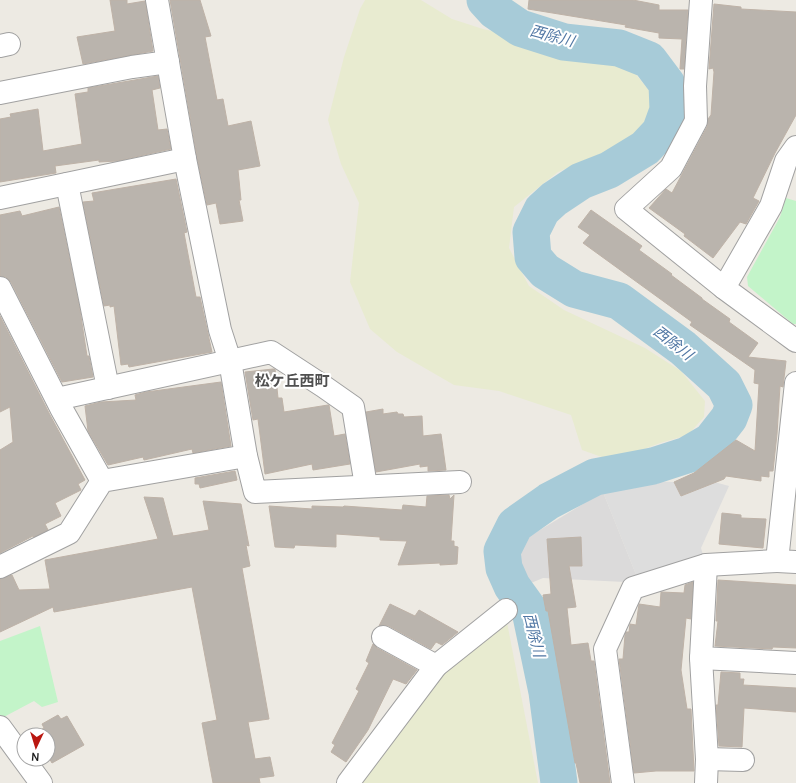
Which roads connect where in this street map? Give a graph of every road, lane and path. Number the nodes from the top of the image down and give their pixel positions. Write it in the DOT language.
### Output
graph roads {
  1 [pos="157,0"];
  2 [pos="701,0"];
  3 [pos="168,62"];
  4 [pos="0,93"];
  5 [pos="796,147"];
  6 [pos="185,159"];
  7 [pos="67,184"];
  8 [pos="0,198"];
  9 [pos="0,288"];
  10 [pos="724,288"];
  11 [pos="796,341"];
  12 [pos="230,361"];
  13 [pos="796,383"];
  14 [pos="108,388"];
  15 [pos="57,399"];
  16 [pos="246,456"];
  17 [pos="102,481"];
  18 [pos="460,482"];
  19 [pos="366,486"];
  20 [pos="787,562"];
  21 [pos="706,565"];
  22 [pos="0,566"];
  23 [pos="506,610"];
  24 [pos="383,637"];
  25 [pos="701,658"];
  26 [pos="796,663"];
  27 [pos="436,666"];
  28 [pos="0,728"];
  29 [pos="707,759"];
  30 [pos="743,760"];
  31 [pos="41,783"];
  32 [pos="348,783"];
  33 [pos="623,783"];
  34 [pos="706,783"];
  1 -- 3 [label="street"];
  2 -- 10 [label="street"];
  3 -- 4 [label="street"];
  3 -- 6 [label="street"];
  5 -- 10 [label="street"];
  6 -- 7 [label="street"];
  6 -- 12 [label="street"];
  7 -- 8 [label="street"];
  7 -- 14 [label="street"];
  9 -- 15 [label="street"];
  10 -- 11 [label="street"];
  12 -- 14 [label="street"];
  12 -- 16 [label="street"];
  12 -- 19 [label="street"];
  13 -- 20 [label="street"];
  14 -- 15 [label="street"];
  15 -- 17 [label="street"];
  16 -- 17 [label="street"];
  16 -- 19 [label="street"];
  17 -- 22 [label="street"];
  18 -- 19 [label="street"];
  20 -- 21 [label="street"];
  21 -- 25 [label="street"];
  21 -- 33 [label="street"];
  23 -- 27 [label="street"];
  24 -- 27 [label="street"];
  25 -- 26 [label="street"];
  25 -- 29 [label="street"];
  27 -- 32 [label="street"];
  28 -- 31 [label="street"];
  29 -- 30 [label="street"];
  29 -- 34 [label="street"];
}
